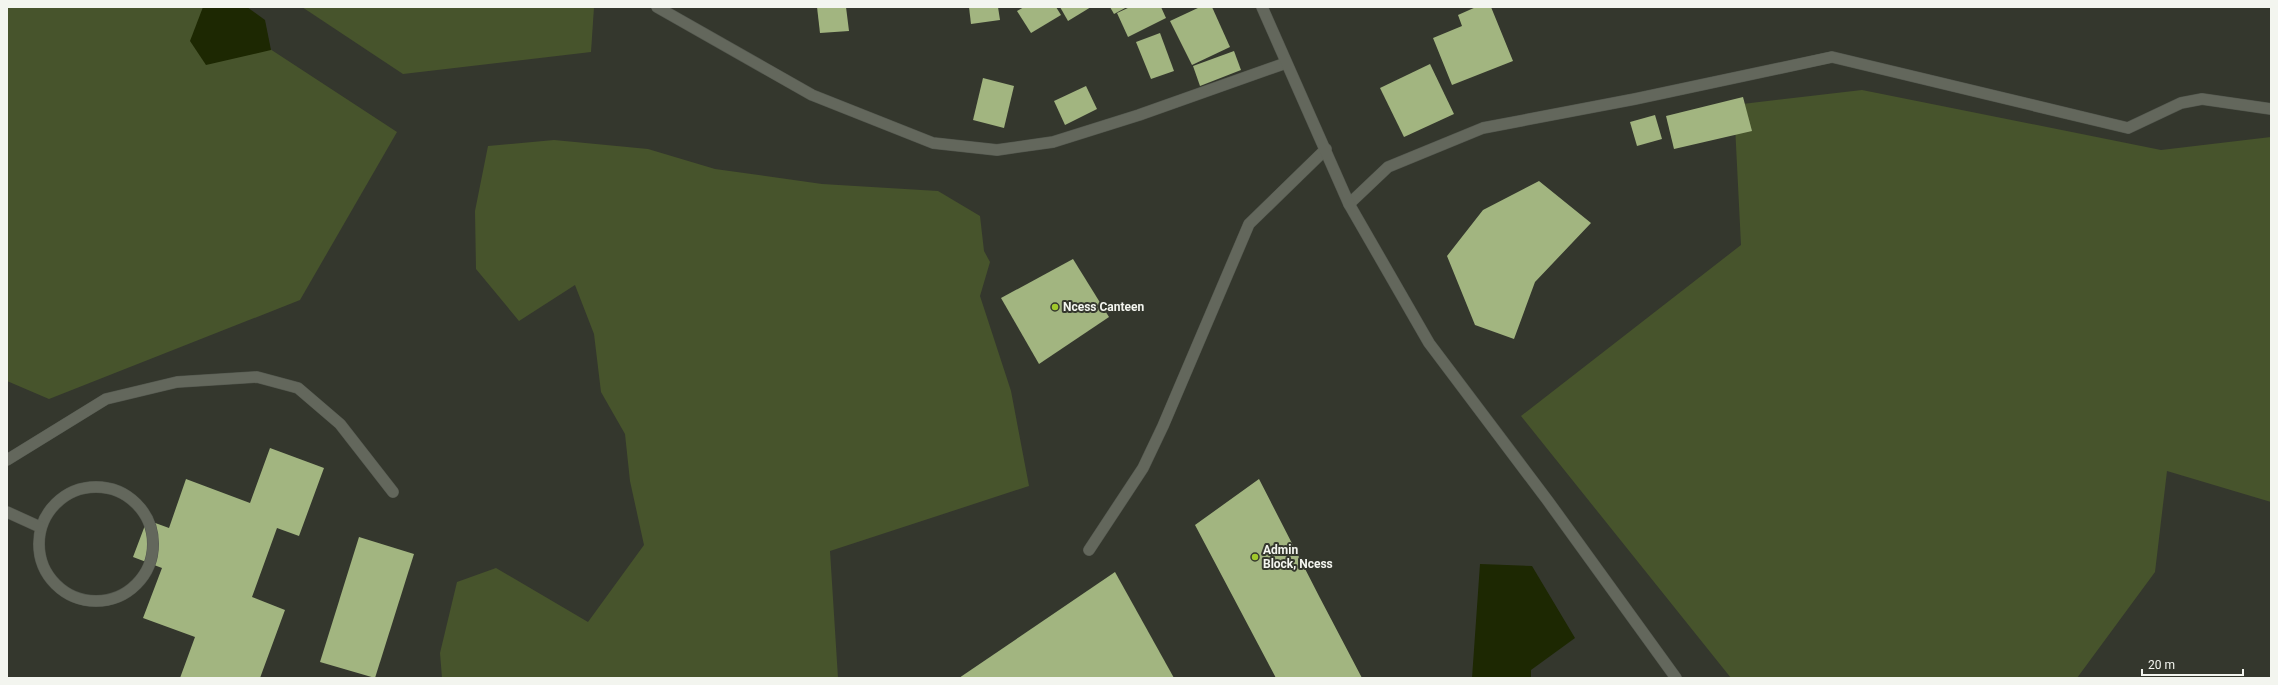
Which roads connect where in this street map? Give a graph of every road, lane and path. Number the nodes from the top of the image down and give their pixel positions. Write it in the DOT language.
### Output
graph roads {
  1 [pos="657,7"];
  2 [pos="1262,7"];
  3 [pos="1286,63"];
  4 [pos="2271,109"];
  5 [pos="1326,149"];
  6 [pos="1349,204"];
  7 [pos="7,460"];
  8 [pos="392,492"];
  9 [pos="7,512"];
  10 [pos="40,527"];
  11 [pos="1089,550"];
  12 [pos="1676,678"];
  1 -- 3 [label="main road"];
  2 -- 3 [label="main road"];
  3 -- 5 [label="main road"];
  4 -- 6 [label="main road"];
  5 -- 6 [label="main road"];
  5 -- 11 [label="main road"];
  6 -- 12 [label="main road"];
  7 -- 8 [label="main road"];
  9 -- 10 [label="main road"];
  10 -- 10 [label="main road"];
}
